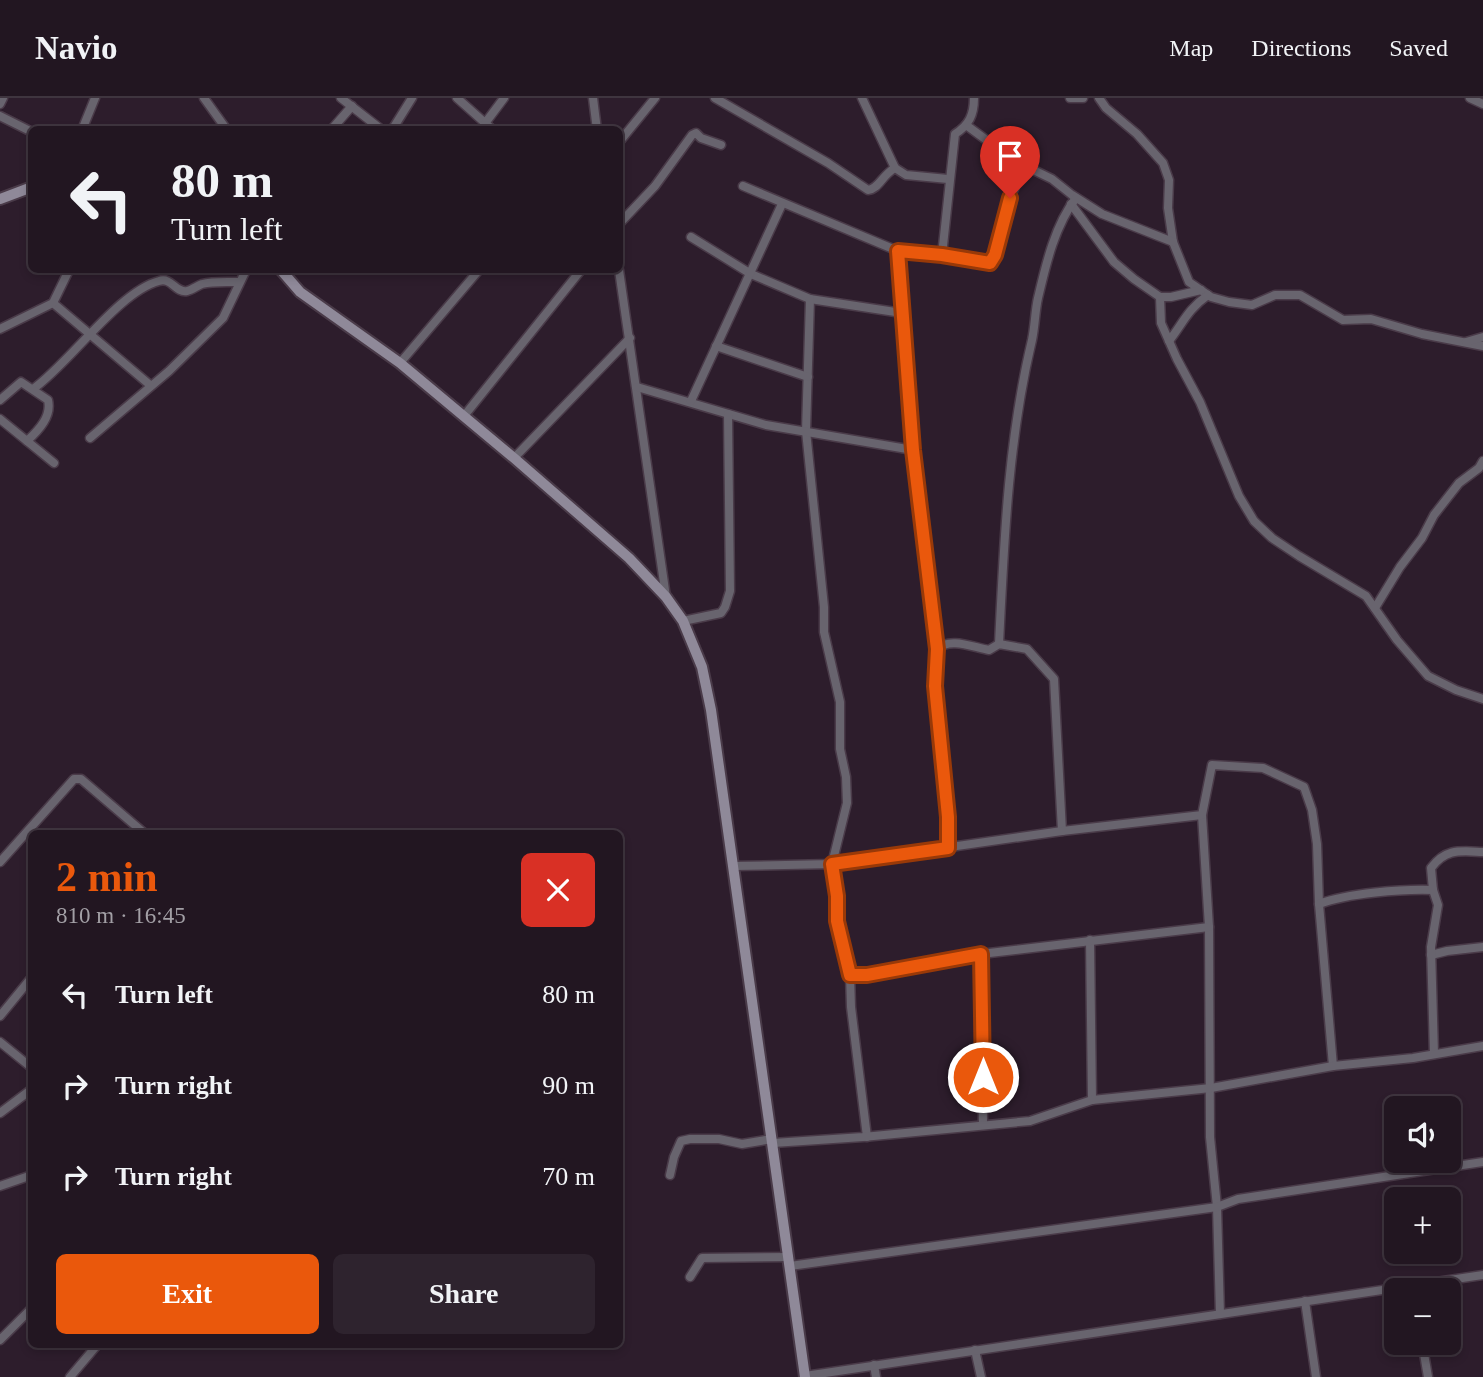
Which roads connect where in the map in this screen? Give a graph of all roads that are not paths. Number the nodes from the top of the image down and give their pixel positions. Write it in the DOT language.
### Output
graph roads {
  1 [pos="3,98"];
  2 [pos="95,98"];
  3 [pos="204,98"];
  4 [pos="341,98"];
  5 [pos="412,98"];
  6 [pos="457,98"];
  7 [pos="504,98"];
  8 [pos="593,98"];
  9 [pos="655,98"];
  10 [pos="715,98"];
  11 [pos="862,98"];
  12 [pos="974,98"];
  13 [pos="1070,98"];
  14 [pos="1083,98"];
  15 [pos="1099,98"];
  16 [pos="1470,98"];
  17 [pos="0,104"];
  18 [pos="1483,104"];
  19 [pos="352,106"];
  20 [pos="0,116"];
  21 [pos="486,122"];
  22 [pos="966,125"];
  23 [pos="84,126"];
  24 [pos="224,126"];
  25 [pos="334,126"];
  26 [pos="377,126"];
  27 [pos="394,126"];
  28 [pos="490,126"];
  29 [pos="594,126"];
  30 [pos="28,130"];
  31 [pos="623,137"];
  32 [pos="721,145"];
  33 [pos="1024,166"];
  34 [pos="895,168"];
  35 [pos="948,179"];
  36 [pos="744,186"];
  37 [pos="28,188"];
  38 [pos="0,199"];
  39 [pos="1073,201"];
  40 [pos="782,204"];
  41 [pos="623,220"];
  42 [pos="691,237"];
  43 [pos="1173,242"];
  44 [pos="898,251"];
  45 [pos="942,255"];
  46 [pos="68,273"];
  47 [pos="244,273"];
  48 [pos="284,273"];
  49 [pos="477,273"];
  50 [pos="579,273"];
  51 [pos="619,273"];
  52 [pos="751,274"];
  53 [pos="239,282"];
  54 [pos="1204,293"];
  55 [pos="1160,297"];
  56 [pos="810,299"];
  57 [pos="53,303"];
  58 [pos="902,313"];
  59 [pos="0,328"];
  60 [pos="90,333"];
  61 [pos="1483,337"];
  62 [pos="630,338"];
  63 [pos="1169,341"];
  64 [pos="1463,343"];
  65 [pos="716,346"];
  66 [pos="1483,346"];
  67 [pos="400,363"];
  68 [pos="808,377"];
  69 [pos="150,385"];
  70 [pos="638,387"];
  71 [pos="33,389"];
  72 [pos="0,400"];
  73 [pos="691,401"];
  74 [pos="728,414"];
  75 [pos="464,416"];
  76 [pos="0,419"];
  77 [pos="806,431"];
  78 [pos="90,438"];
  79 [pos="27,441"];
  80 [pos="913,450"];
  81 [pos="514,458"];
  82 [pos="1483,461"];
  83 [pos="54,463"];
  84 [pos="666,597"];
  85 [pos="1375,608"];
  86 [pos="683,621"];
  87 [pos="999,644"];
  88 [pos="937,649"];
  89 [pos="1483,699"];
  90 [pos="1202,815"];
  91 [pos="29,830"];
  92 [pos="140,830"];
  93 [pos="28,831"];
  94 [pos="1062,831"];
  95 [pos="948,848"];
  96 [pos="1483,852"];
  97 [pos="0,862"];
  98 [pos="832,864"];
  99 [pos="734,866"];
  100 [pos="1433,890"];
  101 [pos="1319,904"];
  102 [pos="1209,927"];
  103 [pos="1090,940"];
  104 [pos="1483,947"];
  105 [pos="981,954"];
  106 [pos="1431,955"];
  107 [pos="850,975"];
  108 [pos="28,982"];
  109 [pos="0,1016"];
  110 [pos="0,1042"];
  111 [pos="1483,1046"];
  112 [pos="1434,1055"];
  113 [pos="28,1065"];
  114 [pos="1333,1066"];
  115 [pos="1211,1088"];
  116 [pos="28,1092"];
  117 [pos="1092,1100"];
  118 [pos="0,1112"];
  119 [pos="983,1125"];
  120 [pos="867,1137"];
  121 [pos="772,1141"];
  122 [pos="1483,1162"];
  123 [pos="670,1175"];
  124 [pos="28,1176"];
  125 [pos="0,1186"];
  126 [pos="1217,1207"];
  127 [pos="789,1261"];
  128 [pos="1483,1275"];
  129 [pos="690,1277"];
  130 [pos="1461,1279"];
  131 [pos="1384,1291"];
  132 [pos="1305,1301"];
  133 [pos="28,1312"];
  134 [pos="1220,1314"];
  135 [pos="0,1340"];
  136 [pos="95,1348"];
  137 [pos="975,1350"];
  138 [pos="1424,1355"];
  139 [pos="874,1365"];
  140 [pos="70,1377"];
  141 [pos="805,1377"];
  142 [pos="876,1377"];
  143 [pos="981,1377"];
  144 [pos="1317,1377"];
  145 [pos="1428,1377"];
  1 -- 17 [label="street"];
  2 -- 23 [label="street"];
  3 -- 24 [label="street"];
  4 -- 19 [label="street"];
  5 -- 27 [label="street"];
  6 -- 21 [label="street"];
  7 -- 21 [label="street"];
  8 -- 29 [label="street"];
  9 -- 31 [label="street"];
  10 -- 34 [label="street"];
  11 -- 34 [label="street"];
  12 -- 22 [label="street"];
  13 -- 14 [label="street"];
  15 -- 43 [label="street"];
  16 -- 18 [label="street"];
  19 -- 25 [label="street"];
  19 -- 26 [label="street"];
  20 -- 30 [label="street"];
  21 -- 28 [label="street"];
  22 -- 33 [label="street"];
  22 -- 35 [label="street"];
  32 -- 41 [label="street"];
  33 -- 39 [label="street"];
  33 -- 45 [label="street"];
  34 -- 35 [label="street"];
  35 -- 45 [label="street"];
  36 -- 40 [label="street"];
  37 -- 38 [label="street"];
  39 -- 43 [label="street"];
  39 -- 55 [label="street"];
  39 -- 87 [label="street"];
  40 -- 44 [label="street"];
  40 -- 52 [label="street"];
  42 -- 52 [label="street"];
  43 -- 54 [label="street"];
  44 -- 45 [label="street"];
  44 -- 58 [label="street"];
  46 -- 57 [label="street"];
  47 -- 53 [label="street"];
  48 -- 67 [label="street"];
  49 -- 67 [label="street"];
  50 -- 75 [label="street"];
  51 -- 62 [label="street"];
  52 -- 56 [label="street"];
  52 -- 65 [label="street"];
  53 -- 60 [label="street"];
  53 -- 69 [label="street"];
  54 -- 55 [label="street"];
  54 -- 63 [label="street"];
  54 -- 64 [label="street"];
  55 -- 63 [label="street"];
  56 -- 58 [label="street"];
  56 -- 68 [label="street"];
  57 -- 59 [label="street"];
  57 -- 60 [label="street"];
  58 -- 80 [label="street"];
  60 -- 69 [label="street"];
  60 -- 71 [label="street"];
  61 -- 64 [label="street"];
  62 -- 70 [label="street"];
  62 -- 81 [label="street"];
  63 -- 85 [label="street"];
  64 -- 66 [label="street"];
  65 -- 68 [label="street"];
  65 -- 73 [label="street"];
  67 -- 75 [label="street"];
  68 -- 77 [label="street"];
  69 -- 78 [label="street"];
  70 -- 73 [label="street"];
  70 -- 84 [label="street"];
  71 -- 72 [label="street"];
  71 -- 79 [label="street"];
  73 -- 74 [label="street"];
  74 -- 77 [label="street"];
  74 -- 86 [label="street"];
  75 -- 81 [label="street"];
  76 -- 79 [label="street"];
  77 -- 80 [label="street"];
  77 -- 98 [label="street"];
  79 -- 83 [label="street"];
  80 -- 88 [label="street"];
  81 -- 84 [label="street"];
  82 -- 85 [label="street"];
  84 -- 86 [label="street"];
  85 -- 89 [label="street"];
  86 -- 99 [label="street"];
  87 -- 88 [label="street"];
  87 -- 94 [label="street"];
  88 -- 95 [label="street"];
  90 -- 94 [label="street"];
  90 -- 101 [label="street"];
  90 -- 102 [label="street"];
  91 -- 92 [label="street"];
  93 -- 97 [label="street"];
  94 -- 95 [label="street"];
  95 -- 98 [label="street"];
  96 -- 100 [label="street"];
  98 -- 99 [label="street"];
  98 -- 107 [label="street"];
  99 -- 121 [label="street"];
  100 -- 101 [label="street"];
  100 -- 106 [label="street"];
  101 -- 114 [label="street"];
  102 -- 103 [label="street"];
  102 -- 115 [label="street"];
  103 -- 105 [label="street"];
  103 -- 117 [label="street"];
  104 -- 106 [label="street"];
  105 -- 107 [label="street"];
  105 -- 119 [label="street"];
  106 -- 112 [label="street"];
  107 -- 120 [label="street"];
  108 -- 109 [label="street"];
  110 -- 113 [label="street"];
  111 -- 112 [label="street"];
  112 -- 114 [label="street"];
  114 -- 115 [label="street"];
  115 -- 117 [label="street"];
  115 -- 126 [label="street"];
  116 -- 118 [label="street"];
  117 -- 119 [label="street"];
  119 -- 120 [label="street"];
  120 -- 121 [label="street"];
  121 -- 123 [label="street"];
  121 -- 127 [label="street"];
  122 -- 126 [label="street"];
  124 -- 125 [label="street"];
  126 -- 127 [label="street"];
  126 -- 134 [label="street"];
  127 -- 129 [label="street"];
  127 -- 141 [label="street"];
  128 -- 130 [label="street"];
  131 -- 132 [label="street"];
  132 -- 134 [label="street"];
  132 -- 144 [label="street"];
  133 -- 135 [label="street"];
  134 -- 137 [label="street"];
  136 -- 140 [label="street"];
  137 -- 139 [label="street"];
  137 -- 143 [label="street"];
  138 -- 145 [label="street"];
  139 -- 141 [label="street"];
  139 -- 142 [label="street"];
}
